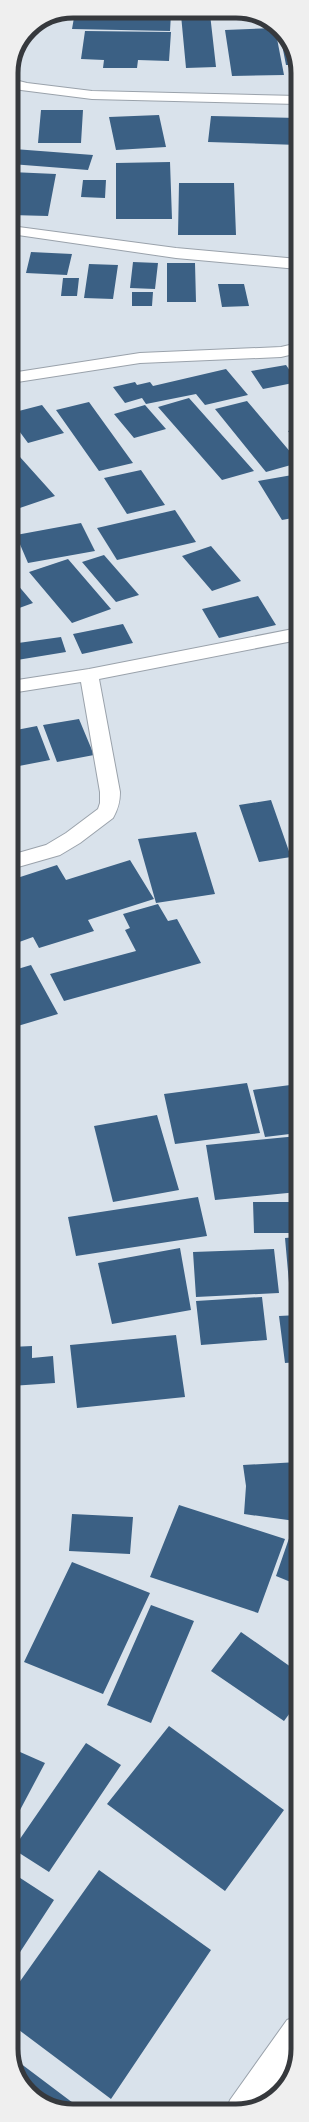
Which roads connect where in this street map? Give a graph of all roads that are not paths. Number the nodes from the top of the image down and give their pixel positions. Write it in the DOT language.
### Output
graph roads {
  1 [pos="18,85"];
  2 [pos="291,100"];
  3 [pos="18,231"];
  4 [pos="291,263"];
  5 [pos="291,350"];
  6 [pos="18,377"];
  7 [pos="291,635"];
  8 [pos="89,675"];
  9 [pos="18,686"];
  10 [pos="18,860"];
  11 [pos="291,2041"];
  12 [pos="247,2103"];
  1 -- 2 [label="street"];
  3 -- 4 [label="street"];
  5 -- 6 [label="street"];
  7 -- 8 [label="street"];
  8 -- 9 [label="street"];
  8 -- 10 [label="street"];
  11 -- 12 [label="street"];
}
